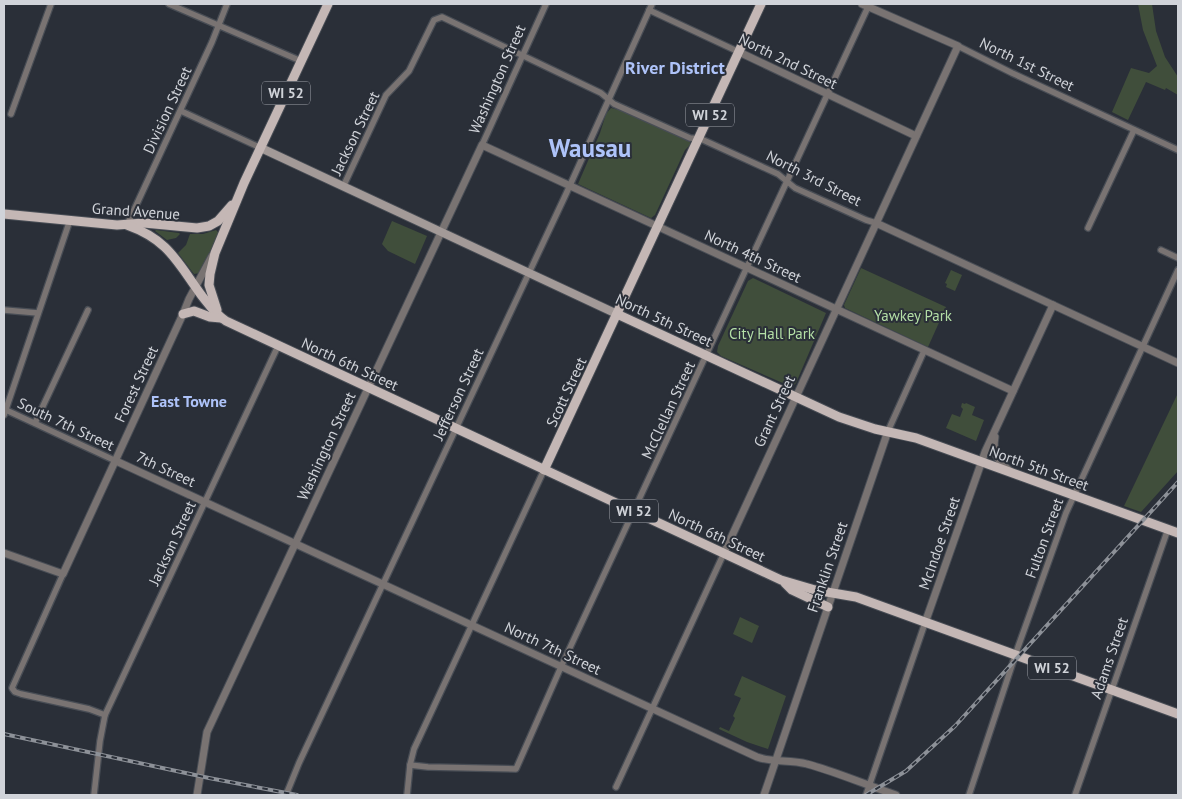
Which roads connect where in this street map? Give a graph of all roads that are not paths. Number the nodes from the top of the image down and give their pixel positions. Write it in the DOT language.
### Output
graph roads {
  1 [pos="51,4"];
  2 [pos="169,4"];
  3 [pos="227,4"];
  4 [pos="328,4"];
  5 [pos="546,4"];
  6 [pos="652,4"];
  7 [pos="761,4"];
  8 [pos="865,5"];
  9 [pos="649,10"];
  10 [pos="440,17"];
  11 [pos="219,24"];
  12 [pos="958,46"];
  13 [pos="739,52"];
  14 [pos="522,56"];
  15 [pos="301,62"];
  16 [pos="828,94"];
  17 [pos="609,100"];
  18 [pos="181,111"];
  19 [pos="10,114"];
  20 [pos="1134,130"];
  21 [pos="916,136"];
  22 [pos="699,139"];
  23 [pos="482,146"];
  24 [pos="261,148"];
  25 [pos="1178,150"];
  26 [pos="787,182"];
  27 [pos="244,183"];
  28 [pos="343,186"];
  29 [pos="569,186"];
  30 [pos="4,214"];
  31 [pos="70,220"];
  32 [pos="876,223"];
  33 [pos="127,225"];
  34 [pos="658,227"];
  35 [pos="1088,228"];
  36 [pos="441,232"];
  37 [pos="216,249"];
  38 [pos="1161,250"];
  39 [pos="1178,258"];
  40 [pos="747,269"];
  41 [pos="1178,270"];
  42 [pos="528,273"];
  43 [pos="195,286"];
  44 [pos="1052,305"];
  45 [pos="836,309"];
  46 [pos="4,310"];
  47 [pos="88,310"];
  48 [pos="38,313"];
  49 [pos="183,314"];
  50 [pos="617,314"];
  51 [pos="222,318"];
  52 [pos="278,346"];
  53 [pos="1142,346"];
  54 [pos="924,351"];
  55 [pos="707,355"];
  56 [pos="1178,363"];
  57 [pos="368,388"];
  58 [pos="1013,391"];
  59 [pos="796,397"];
  60 [pos="7,398"];
  61 [pos="5,412"];
  62 [pos="35,423"];
  63 [pos="456,428"];
  64 [pos="996,429"];
  65 [pos="888,431"];
  66 [pos="116,461"];
  67 [pos="981,462"];
  68 [pos="544,470"];
  69 [pos="1012,473"];
  70 [pos="1074,495"];
  71 [pos="205,502"];
  72 [pos="634,511"];
  73 [pos="1168,529"];
  74 [pos="1178,532"];
  75 [pos="296,544"];
  76 [pos="4,553"];
  77 [pos="724,553"];
  78 [pos="63,574"];
  79 [pos="781,580"];
  80 [pos="382,584"];
  81 [pos="833,593"];
  82 [pos="828,607"];
  83 [pos="926,623"];
  84 [pos="472,625"];
  85 [pos="1016,655"];
  86 [pos="561,667"];
  87 [pos="1112,690"];
  88 [pos="651,709"];
  89 [pos="1178,714"];
  90 [pos="106,715"];
  91 [pos="776,760"];
  92 [pos="410,765"];
  93 [pos="869,786"];
  94 [pos="616,787"];
  95 [pos="94,795"];
  96 [pos="196,795"];
  97 [pos="286,795"];
  98 [pos="407,795"];
  99 [pos="764,795"];
  100 [pos="866,795"];
  101 [pos="896,795"];
  102 [pos="969,795"];
  103 [pos="1075,795"];
  1 -- 19 [label="street"];
  2 -- 11 [label="street"];
  3 -- 11 [label="street, Division Street"];
  4 -- 15 [label="main road, Forest Street / WI 52"];
  5 -- 14 [label="street, Washington Street"];
  6 -- 9 [label="street, Jefferson Street"];
  7 -- 13 [label="main road, Scott Street / WI 52"];
  8 -- 12 [label="street, North 1st Street"];
  8 -- 16 [label="street, McClellan Street"];
  9 -- 13 [label="street, North 2nd Street"];
  9 -- 17 [label="street, Jefferson Street"];
  10 -- 14 [label="street, North 3rd Street"];
  10 -- 28 [label="street, Jackson Street"];
  11 -- 15 [label="street"];
  11 -- 18 [label="street, Division Street"];
  12 -- 20 [label="street, North 1st Street"];
  12 -- 21 [label="street, Grant Street"];
  13 -- 16 [label="street, North 2nd Street"];
  13 -- 22 [label="main road, Scott Street / WI 52"];
  14 -- 17 [label="street, North 3rd Street"];
  14 -- 23 [label="street, Washington Street"];
  15 -- 24 [label="main road, Forest Street / WI 52"];
  16 -- 21 [label="street, North 2nd Street"];
  16 -- 26 [label="street, McClellan Street"];
  17 -- 22 [label="street, North 3rd Street"];
  17 -- 29 [label="street, Jefferson Street"];
  18 -- 24 [label="street"];
  18 -- 33 [label="street, Division Street"];
  20 -- 25 [label="street, North 1st Street"];
  20 -- 35 [label="street"];
  21 -- 32 [label="street, Grant Street"];
  22 -- 26 [label="street, North 3rd Street"];
  22 -- 34 [label="main road, Scott Street / WI 52"];
  23 -- 29 [label="street, North 4th Street"];
  23 -- 36 [label="street, Washington Street"];
  24 -- 27 [label="main road, Forest Street / WI 52"];
  24 -- 28 [label="main road, North 5th Street"];
  26 -- 32 [label="street, North 3rd Street"];
  26 -- 40 [label="street, McClellan Street"];
  27 -- 33 [label="main road, Grand Avenue"];
  27 -- 37 [label="main road, Forest Street / WI 52"];
  28 -- 36 [label="main road, North 5th Street"];
  29 -- 34 [label="street, North 4th Street"];
  29 -- 42 [label="street, Jefferson Street"];
  30 -- 31 [label="main road, Grand Avenue"];
  31 -- 33 [label="main road, Grand Avenue"];
  31 -- 48 [label="street"];
  32 -- 44 [label="street, North 3rd Street"];
  32 -- 45 [label="street, Grant Street"];
  33 -- 43 [label="main road, North 6th Street"];
  34 -- 40 [label="street, North 4th Street"];
  34 -- 50 [label="main road, Scott Street / WI 52"];
  36 -- 42 [label="main road, North 5th Street"];
  36 -- 57 [label="street, Washington Street"];
  37 -- 43 [label="street, Forest Street"];
  37 -- 51 [label="main road, WI 52"];
  38 -- 39 [label="street"];
  40 -- 45 [label="street, North 4th Street"];
  40 -- 55 [label="street, McClellan Street"];
  41 -- 53 [label="street, Fulton Street"];
  42 -- 50 [label="main road, North 5th Street"];
  42 -- 63 [label="street, Jefferson Street"];
  43 -- 49 [label="street, Forest Street"];
  43 -- 51 [label="main road, North 6th Street"];
  44 -- 53 [label="street, North 3rd Street"];
  44 -- 58 [label="street, McIndoe Street"];
  45 -- 54 [label="street, North 4th Street"];
  45 -- 59 [label="street, Grant Street"];
  46 -- 48 [label="street"];
  47 -- 62 [label="street"];
  48 -- 60 [label="street"];
  49 -- 51 [label="main road"];
  49 -- 66 [label="street, Forest Street"];
  50 -- 55 [label="main road, North 5th Street"];
  50 -- 68 [label="main road, Scott Street"];
  51 -- 52 [label="main road, North 6th Street / WI 52"];
  52 -- 57 [label="main road, North 6th Street / WI 52"];
  52 -- 71 [label="street, Jackson Street"];
  53 -- 56 [label="street, North 3rd Street"];
  53 -- 70 [label="street, Fulton Street"];
  54 -- 58 [label="street, North 4th Street"];
  54 -- 65 [label="street, Franklin Street"];
  55 -- 59 [label="main road, North 5th Street"];
  55 -- 72 [label="street, McClellan Street"];
  57 -- 63 [label="main road, North 6th Street / WI 52"];
  57 -- 75 [label="street, Washington Street"];
  58 -- 64 [label="street, McIndoe Street"];
  59 -- 65 [label="main road, North 5th Street"];
  59 -- 77 [label="street, Grant Street"];
  60 -- 61 [label="street"];
  61 -- 62 [label="street, South 7th Street"];
  62 -- 66 [label="street, South 7th Street"];
  63 -- 68 [label="main road, North 6th Street / WI 52"];
  63 -- 80 [label="street, Jefferson Street"];
  64 -- 67 [label="street, McIndoe Street"];
  64 -- 69 [label="street"];
  65 -- 67 [label="main road, North 5th Street"];
  65 -- 81 [label="street, Franklin Street"];
  66 -- 71 [label="street, 7th Street"];
  66 -- 78 [label="street, Forest Street"];
  67 -- 69 [label="main road, North 5th Street"];
  67 -- 83 [label="street, McIndoe Street"];
  68 -- 72 [label="main road, North 6th Street / WI 52"];
  68 -- 84 [label="street, Scott Street"];
  69 -- 70 [label="main road, North 5th Street"];
  70 -- 73 [label="main road, North 5th Street"];
  70 -- 85 [label="street, Fulton Street"];
  71 -- 75 [label="street, North 7th Street"];
  71 -- 90 [label="street, Jackson Street"];
  72 -- 77 [label="main road, North 6th Street / WI 52"];
  72 -- 86 [label="street, McClellan Street"];
  73 -- 74 [label="main road, North 5th Street"];
  73 -- 87 [label="street, Adams Street"];
  75 -- 80 [label="street, North 7th Street"];
  75 -- 96 [label="street, Washington Street"];
  76 -- 78 [label="street"];
  77 -- 79 [label="main road, North 6th Street / WI 52"];
  77 -- 88 [label="street, Grant Street"];
  78 -- 90 [label="street, Forest Street"];
  79 -- 81 [label="main road, North 6th Street / WI 52"];
  79 -- 82 [label="main road"];
  80 -- 84 [label="street, North 7th Street"];
  80 -- 97 [label="street, Jefferson Street"];
  81 -- 82 [label="street, Franklin Street"];
  81 -- 83 [label="main road, North 6th Street / WI 52"];
  82 -- 91 [label="street, Franklin Street"];
  83 -- 85 [label="main road, North 6th Street / WI 52"];
  83 -- 93 [label="street, McIndoe Street"];
  84 -- 86 [label="street, North 7th Street"];
  84 -- 92 [label="street, Scott Street"];
  85 -- 87 [label="main road, North 6th Street / WI 52"];
  85 -- 102 [label="street, Fulton Street"];
  86 -- 88 [label="street, North 7th Street"];
  86 -- 92 [label="street, McClellan Street"];
  87 -- 89 [label="main road, North 6th Street / WI 52"];
  87 -- 103 [label="street, Adams Street"];
  88 -- 91 [label="street, North 7th Street"];
  88 -- 94 [label="street, Grant Street"];
  90 -- 95 [label="street, Jackson Street"];
  91 -- 93 [label="street, North 7th Street"];
  91 -- 99 [label="street, Franklin Street"];
  92 -- 98 [label="street, Scott Street"];
  93 -- 100 [label="street, McIndoe Street"];
  93 -- 101 [label="street, North 7th Street"];
}
